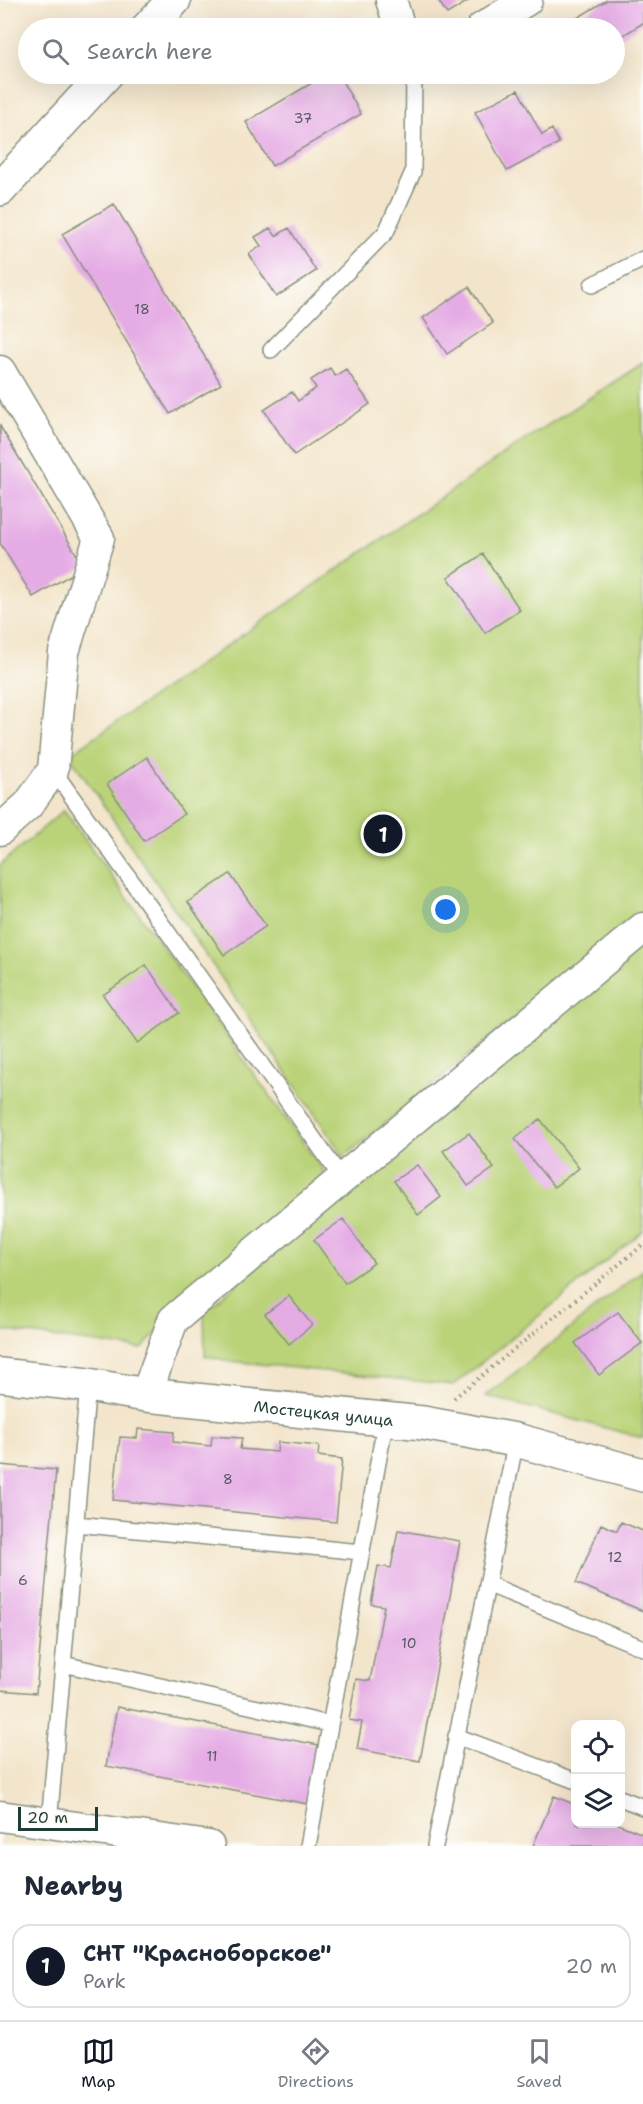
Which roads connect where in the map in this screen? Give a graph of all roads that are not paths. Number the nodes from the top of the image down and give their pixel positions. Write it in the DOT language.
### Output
graph roads {
  1 [pos="174,0"];
  2 [pos="391,0"];
  3 [pos="527,0"];
  4 [pos="157,18"];
  5 [pos="397,18"];
  6 [pos="498,18"];
  7 [pos="97,84"];
  8 [pos="414,84"];
  9 [pos="0,189"];
  10 [pos="643,259"];
  11 [pos="592,285"];
  12 [pos="271,350"];
  13 [pos="0,371"];
  14 [pos="53,770"];
  15 [pos="0,830"];
  16 [pos="643,928"];
  17 [pos="343,1180"];
  18 [pos="0,1376"];
  19 [pos="88,1385"];
  20 [pos="146,1395"];
  21 [pos="386,1419"];
  22 [pos="516,1440"];
  23 [pos="643,1475"];
  24 [pos="76,1524"];
  25 [pos="361,1552"];
  26 [pos="487,1584"];
  27 [pos="643,1648"];
  28 [pos="63,1664"];
  29 [pos="329,1724"];
  30 [pos="456,1736"];
  31 [pos="571,1779"];
  32 [pos="625,1800"];
  33 [pos="643,1807"];
  34 [pos="0,1816"];
  35 [pos="49,1823"];
  36 [pos="209,1846"];
  37 [pos="308,1846"];
  38 [pos="435,1846"];
  1 -- 4 [label="street"];
  2 -- 5 [label="street"];
  3 -- 6 [label="street"];
  7 -- 9 [label="street"];
  8 -- 12 [label="lane"];
  10 -- 11 [label="lane"];
  13 -- 14 [label="street"];
  14 -- 15 [label="street"];
  14 -- 17 [label="lane"];
  16 -- 17 [label="street"];
  17 -- 20 [label="street"];
  18 -- 19 [label="street, Мостецкая улица"];
  19 -- 20 [label="street, Мостецкая улица"];
  19 -- 24 [label="lane"];
  20 -- 21 [label="street, Мостецкая улица"];
  21 -- 22 [label="street, Мостецкая улица"];
  21 -- 25 [label="lane"];
  22 -- 23 [label="street, Мостецкая улица"];
  22 -- 26 [label="lane"];
  24 -- 25 [label="lane"];
  24 -- 28 [label="lane"];
  25 -- 29 [label="lane"];
  26 -- 27 [label="lane"];
  26 -- 30 [label="lane"];
  28 -- 29 [label="lane"];
  28 -- 35 [label="lane"];
  29 -- 37 [label="lane"];
  30 -- 31 [label="lane"];
  30 -- 38 [label="lane"];
  32 -- 33 [label="lane"];
  34 -- 35 [label="street"];
  35 -- 36 [label="street"];
}
